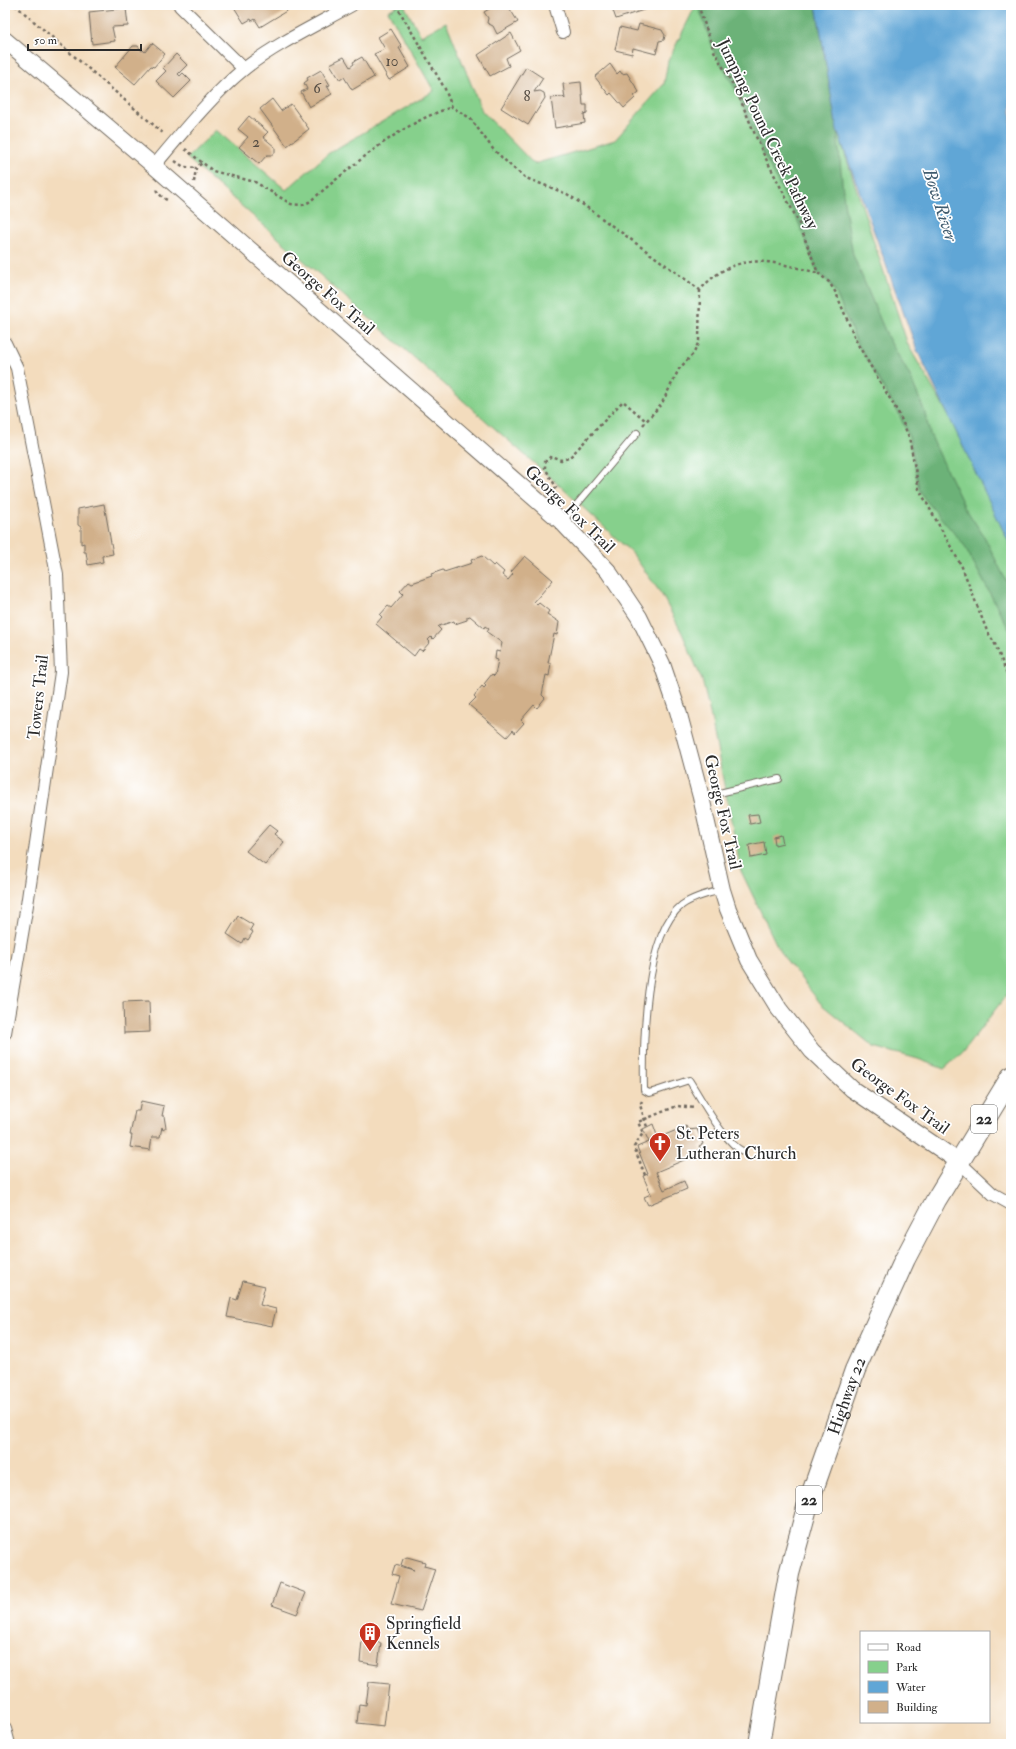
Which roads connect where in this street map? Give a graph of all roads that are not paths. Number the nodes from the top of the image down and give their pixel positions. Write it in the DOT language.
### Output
graph roads {
  1 [pos="352,5"];
  2 [pos="555,5"];
  3 [pos="180,6"];
  4 [pos="563,32"];
  5 [pos="5,40"];
  6 [pos="244,69"];
  7 [pos="154,166"];
  8 [pos="5,343"];
  9 [pos="636,433"];
  10 [pos="562,522"];
  11 [pos="779,779"];
  12 [pos="701,797"];
  13 [pos="722,890"];
  14 [pos="5,1033"];
  15 [pos="1011,1077"];
  16 [pos="744,1152"];
  17 [pos="958,1161"];
  18 [pos="1011,1204"];
  19 [pos="5,1729"];
  20 [pos="9,1744"];
  21 [pos="759,1744"];
  1 -- 6 [label="street"];
  2 -- 4 [label="street"];
  3 -- 6 [label="street"];
  5 -- 7 [label="street, George Fox Trail"];
  6 -- 7 [label="street"];
  7 -- 10 [label="street, George Fox Trail"];
  8 -- 14 [label="street, Towers Trail"];
  9 -- 10 [label="lane"];
  10 -- 12 [label="street, George Fox Trail"];
  11 -- 12 [label="lane"];
  12 -- 13 [label="street, George Fox Trail"];
  13 -- 16 [label="lane"];
  13 -- 17 [label="street, George Fox Trail"];
  15 -- 17 [label="main road, Highway 22 / 22"];
  17 -- 18 [label="street"];
  17 -- 21 [label="main road, Highway 22 / 22"];
  19 -- 20 [label="street"];
}
